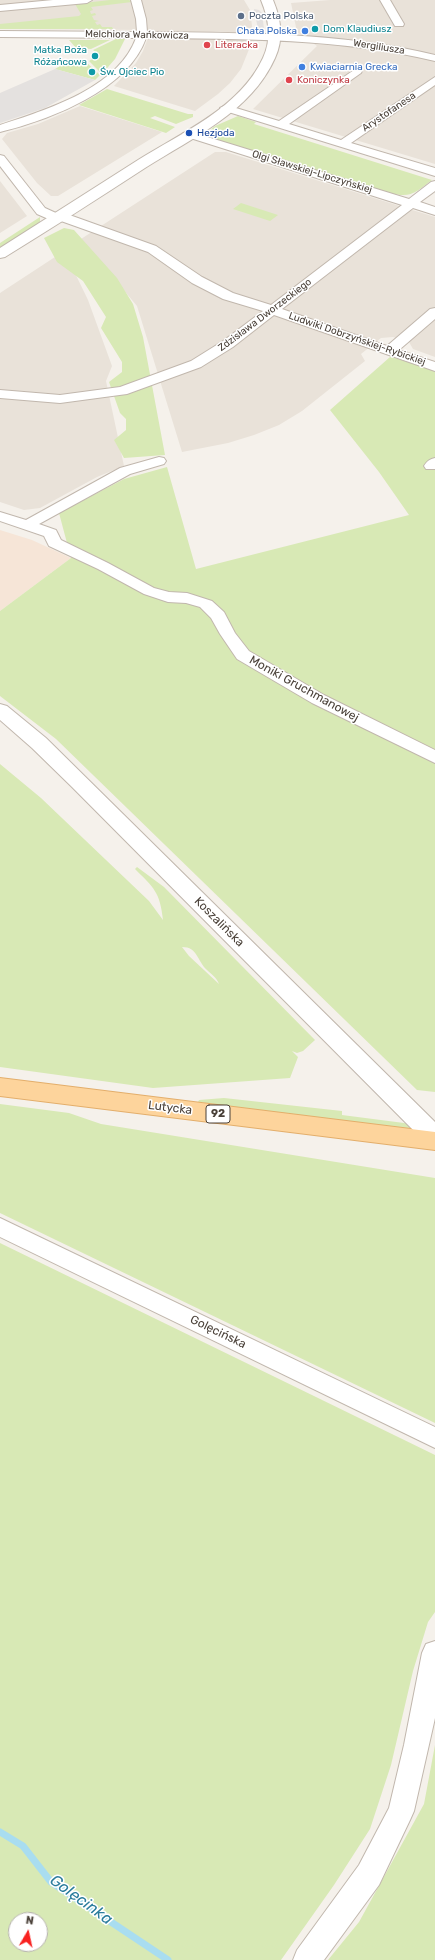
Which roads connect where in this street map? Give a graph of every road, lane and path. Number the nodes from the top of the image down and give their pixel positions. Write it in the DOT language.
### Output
graph roads {
  1 [pos="87,0"];
  2 [pos="136,0"];
  3 [pos="268,0"];
  4 [pos="385,0"];
  5 [pos="0,8"];
  6 [pos="399,24"];
  7 [pos="0,34"];
  8 [pos="142,34"];
  9 [pos="275,38"];
  10 [pos="435,58"];
  11 [pos="357,72"];
  12 [pos="435,80"];
  13 [pos="226,108"];
  14 [pos="280,125"];
  15 [pos="0,129"];
  16 [pos="188,134"];
  17 [pos="342,144"];
  18 [pos="0,158"];
  19 [pos="435,172"];
  20 [pos="435,185"];
  21 [pos="411,203"];
  22 [pos="435,211"];
  23 [pos="58,217"];
  24 [pos="0,254"];
  25 [pos="273,310"];
  26 [pos="435,312"];
  27 [pos="389,350"];
  28 [pos="435,367"];
  29 [pos="0,394"];
  30 [pos="159,461"];
  31 [pos="0,516"];
  32 [pos="27,525"];
  33 [pos="0,710"];
  34 [pos="435,757"];
  35 [pos="0,1087"];
  36 [pos="435,1137"];
  37 [pos="435,1141"];
  38 [pos="0,1227"];
  39 [pos="435,1438"];
  40 [pos="435,1653"];
  41 [pos="307,1960"];
  1 -- 5 [label="street"];
  2 -- 8 [label="street"];
  3 -- 9 [label="street"];
  4 -- 6 [label="street"];
  7 -- 8 [label="street, Melchiora Wańkowicza"];
  8 -- 9 [label="street, Melchiora Wańkowicza"];
  8 -- 15 [label="street"];
  9 -- 10 [label="street, Wergiliusza"];
  9 -- 13 [label="street"];
  11 -- 14 [label="street"];
  12 -- 17 [label="street, Arystofanesa"];
  13 -- 14 [label="street"];
  13 -- 16 [label="street"];
  14 -- 17 [label="street"];
  16 -- 21 [label="street, Olgi Sławskiej-Lipczyńskiej"];
  16 -- 23 [label="street"];
  17 -- 19 [label="street"];
  18 -- 23 [label="street, Ludwiki Dobrzyńskiej-Rybickiej"];
  20 -- 21 [label="street, Zdzisława Dworzeckiego"];
  21 -- 22 [label="street, Olgi Sławskiej-Lipczyńskiej"];
  21 -- 25 [label="street, Zdzisława Dworzeckiego"];
  23 -- 24 [label="street"];
  23 -- 25 [label="street, Ludwiki Dobrzyńskiej-Rybickiej"];
  25 -- 27 [label="street, Ludwiki Dobrzyńskiej-Rybickiej"];
  25 -- 29 [label="street, Zdzisława Dworzeckiego"];
  26 -- 27 [label="street"];
  27 -- 28 [label="street, Ludwiki Dobrzyńskiej-Rybickiej"];
  30 -- 32 [label="street"];
  31 -- 32 [label="street, Moniki Gruchmanowej"];
  32 -- 34 [label="street, Moniki Gruchmanowej"];
  33 -- 36 [label="street, Koszalińska"];
  35 -- 37 [label="main road, Lutycka / 92"];
  38 -- 39 [label="street, Golęcińska"];
  40 -- 41 [label="street"];
}
